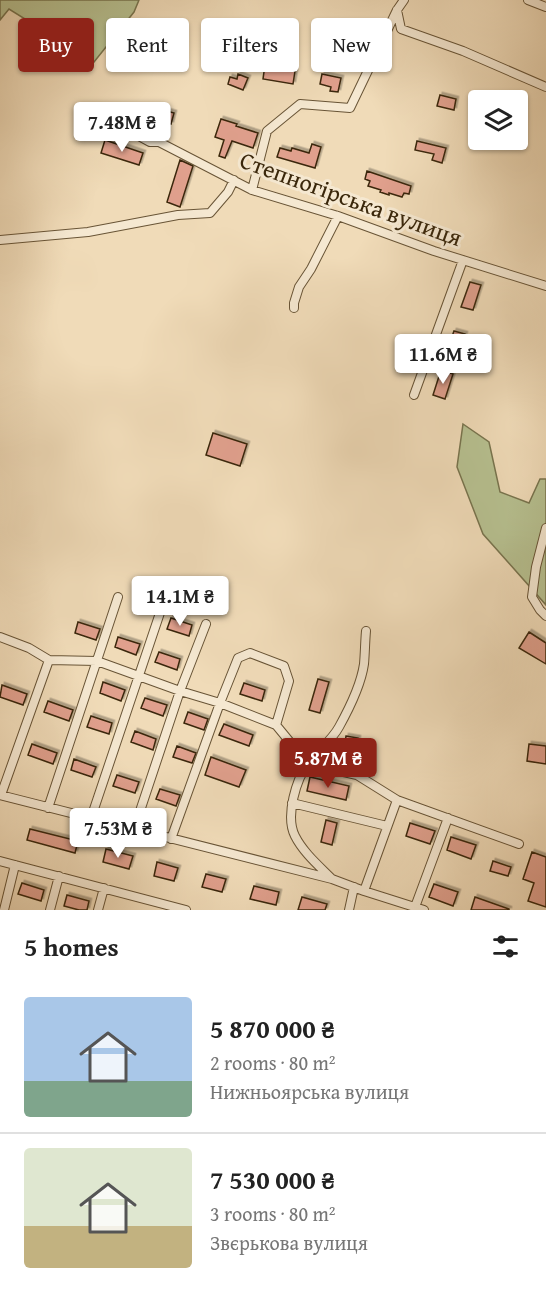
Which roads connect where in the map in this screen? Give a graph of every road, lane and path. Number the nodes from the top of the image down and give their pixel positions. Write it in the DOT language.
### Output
graph roads {
  1 [pos="404,0"];
  2 [pos="528,0"];
  3 [pos="546,7"];
  4 [pos="397,10"];
  5 [pos="546,87"];
  6 [pos="117,123"];
  7 [pos="234,180"];
  8 [pos="252,190"];
  9 [pos="338,216"];
  10 [pos="0,240"];
  11 [pos="463,260"];
  12 [pos="546,286"];
  13 [pos="294,308"];
  14 [pos="414,395"];
  15 [pos="546,528"];
  16 [pos="166,595"];
  17 [pos="118,597"];
  18 [pos="546,616"];
  19 [pos="206,624"];
  20 [pos="366,632"];
  21 [pos="0,637"];
  22 [pos="49,660"];
  23 [pos="97,661"];
  24 [pos="138,677"];
  25 [pos="180,691"];
  26 [pos="220,703"];
  27 [pos="276,725"];
  28 [pos="308,764"];
  29 [pos="0,795"];
  30 [pos="397,800"];
  31 [pos="292,803"];
  32 [pos="48,808"];
  33 [pos="91,818"];
  34 [pos="448,818"];
  35 [pos="387,826"];
  36 [pos="134,829"];
  37 [pos="171,839"];
  38 [pos="519,844"];
  39 [pos="0,861"];
  40 [pos="15,865"];
  41 [pos="59,876"];
  42 [pos="332,879"];
  43 [pos="354,887"];
  44 [pos="104,888"];
  45 [pos="364,891"];
  46 [pos="150,900"];
  47 [pos="416,907"];
  48 [pos="4,910"];
  49 [pos="50,910"];
  50 [pos="98,910"];
  51 [pos="147,910"];
  52 [pos="186,910"];
  53 [pos="349,910"];
  54 [pos="424,910"];
  1 -- 4 [label="street"];
  2 -- 3 [label="street"];
  4 -- 5 [label="street"];
  4 -- 8 [label="street"];
  6 -- 7 [label="street, Степногірська вулиця"];
  7 -- 8 [label="street, Степногірська вулиця"];
  7 -- 10 [label="street"];
  8 -- 9 [label="street, Степногірська вулиця"];
  9 -- 11 [label="street, Степногірська вулиця"];
  9 -- 13 [label="street"];
  11 -- 12 [label="street, Степногірська вулиця"];
  11 -- 14 [label="street"];
  15 -- 18 [label="street"];
  16 -- 24 [label="street"];
  17 -- 23 [label="street"];
  19 -- 25 [label="street"];
  20 -- 28 [label="street"];
  21 -- 22 [label="street"];
  22 -- 23 [label="street"];
  22 -- 29 [label="street"];
  23 -- 24 [label="street"];
  23 -- 32 [label="street"];
  24 -- 25 [label="street"];
  24 -- 33 [label="street"];
  25 -- 26 [label="street"];
  25 -- 36 [label="street"];
  26 -- 27 [label="street"];
  26 -- 27 [label="street"];
  26 -- 37 [label="street"];
  27 -- 28 [label="street"];
  28 -- 30 [label="street"];
  28 -- 31 [label="street"];
  29 -- 32 [label="street"];
  30 -- 34 [label="street"];
  30 -- 35 [label="street"];
  31 -- 35 [label="street"];
  31 -- 42 [label="street"];
  32 -- 33 [label="street"];
  33 -- 36 [label="street"];
  34 -- 38 [label="street"];
  34 -- 47 [label="street"];
  35 -- 45 [label="street"];
  36 -- 37 [label="street"];
  37 -- 42 [label="street"];
  39 -- 40 [label="street"];
  40 -- 41 [label="street"];
  40 -- 48 [label="street"];
  41 -- 44 [label="street"];
  41 -- 49 [label="street"];
  42 -- 43 [label="street"];
  43 -- 45 [label="street"];
  43 -- 53 [label="street"];
  44 -- 46 [label="street"];
  44 -- 50 [label="street"];
  45 -- 47 [label="street"];
  46 -- 51 [label="street"];
  46 -- 52 [label="street"];
  47 -- 54 [label="street"];
}
